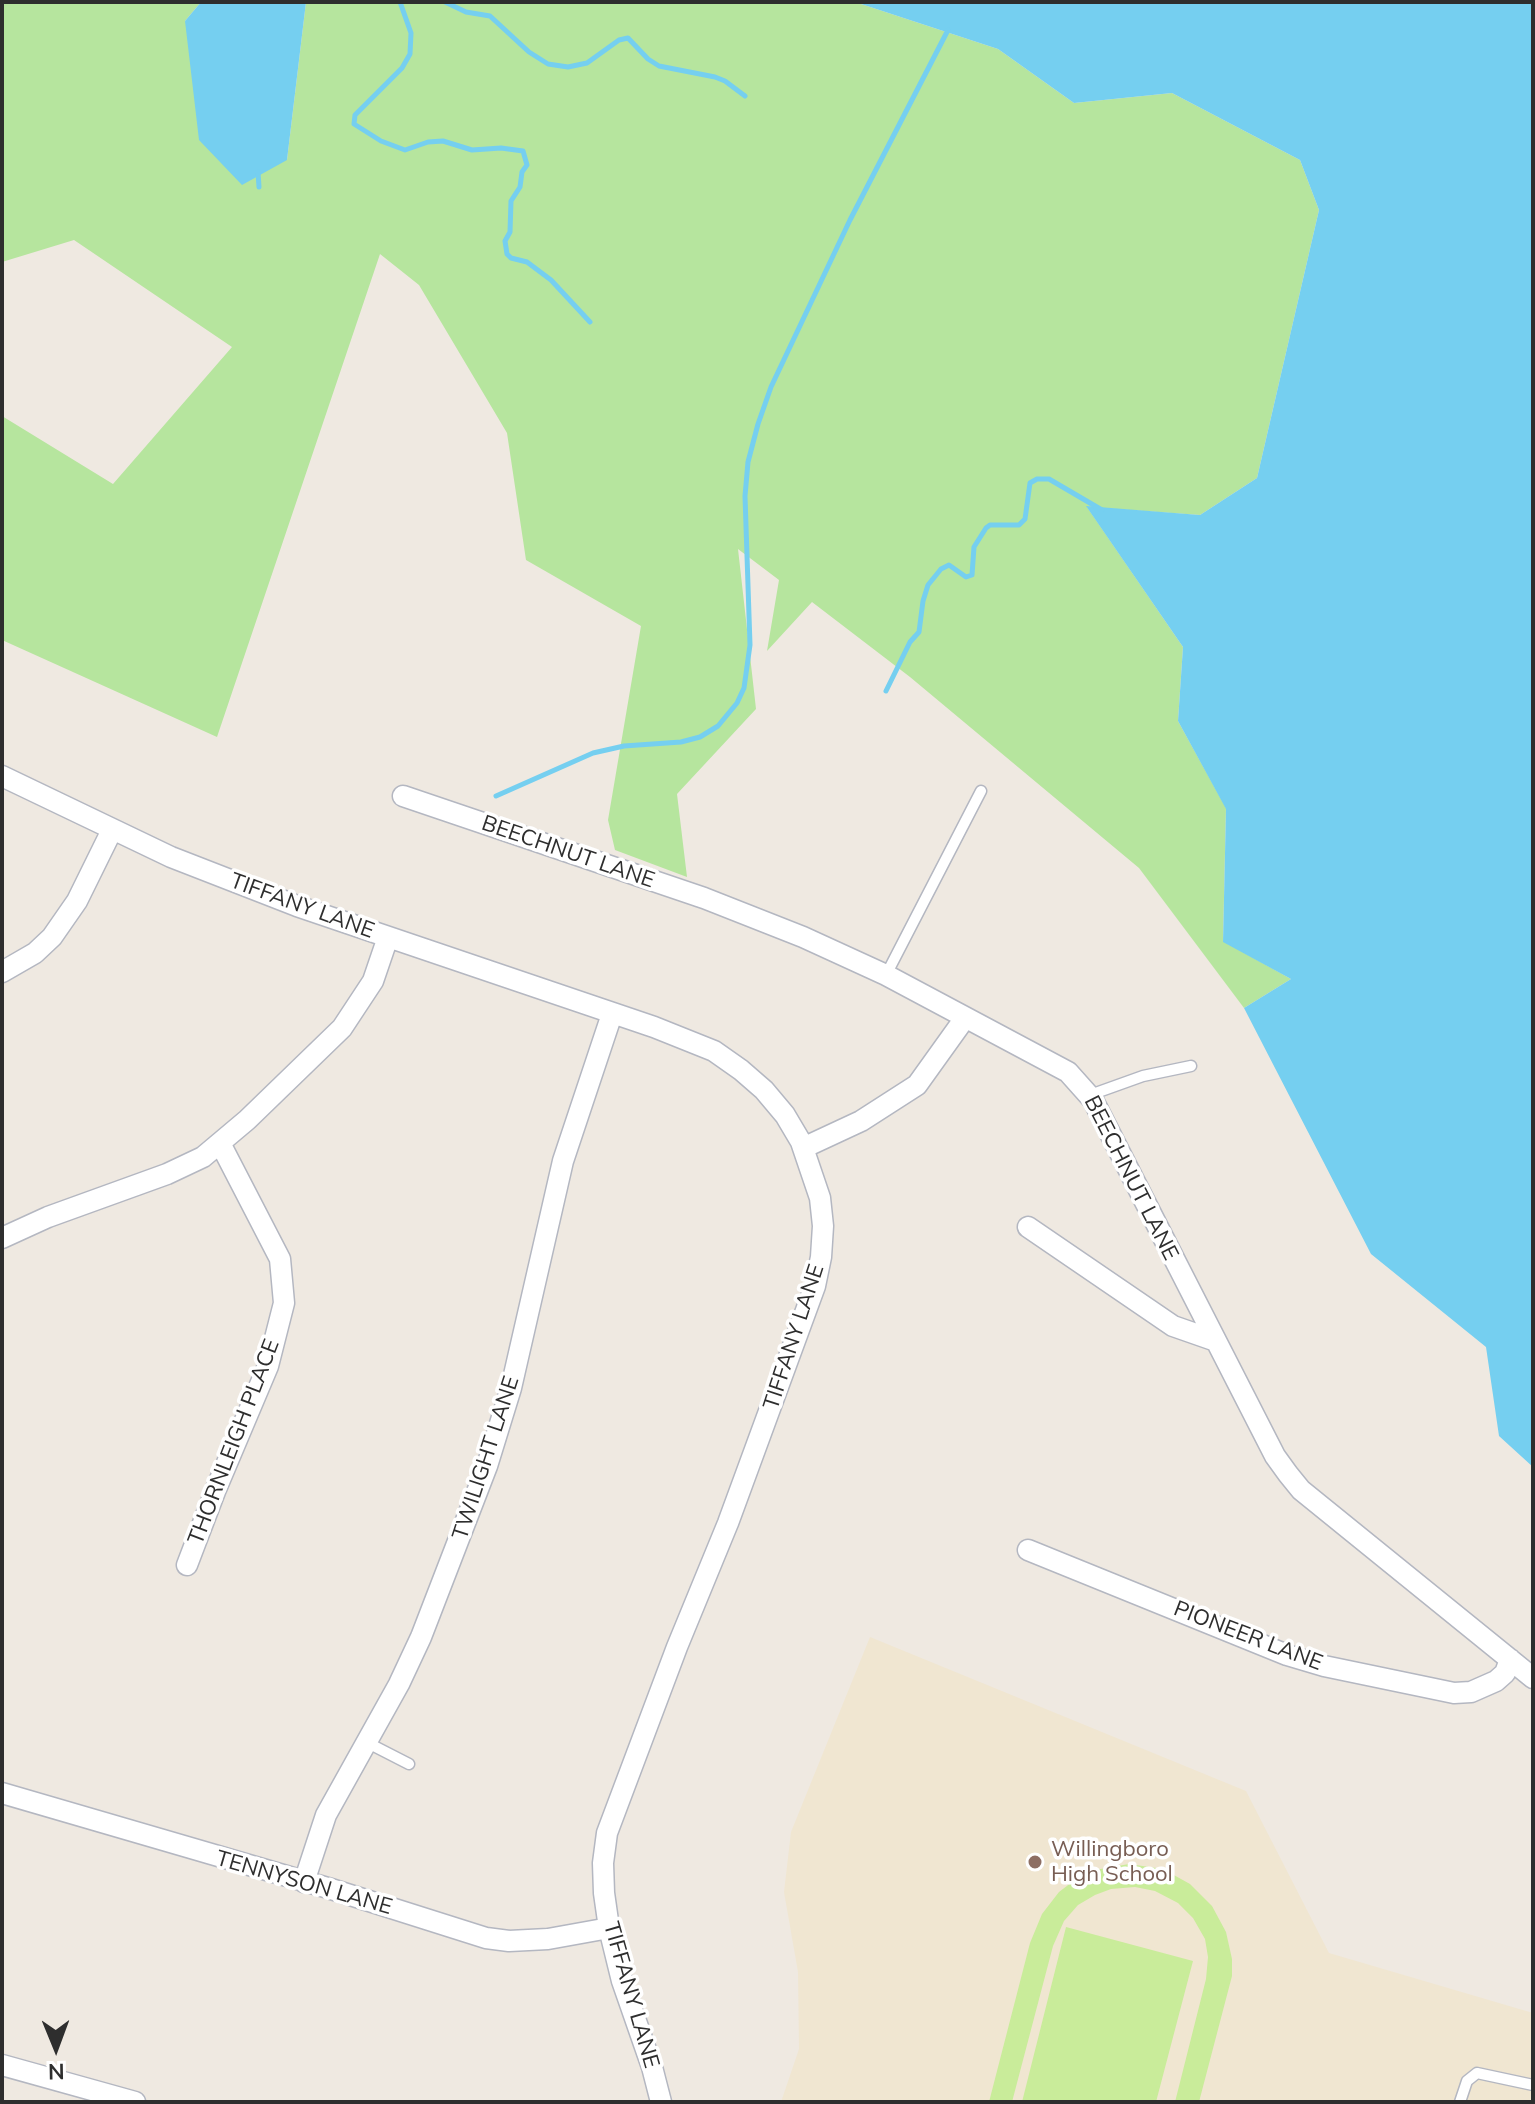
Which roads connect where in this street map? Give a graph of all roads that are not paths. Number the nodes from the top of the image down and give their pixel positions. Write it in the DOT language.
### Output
graph roads {
  1 [pos="2,776"];
  2 [pos="981,791"];
  3 [pos="403,796"];
  4 [pos="112,830"];
  5 [pos="388,937"];
  6 [pos="2,972"];
  7 [pos="886,975"];
  8 [pos="612,1014"];
  9 [pos="965,1018"];
  10 [pos="1191,1066"];
  11 [pos="1090,1095"];
  12 [pos="220,1143"];
  13 [pos="803,1148"];
  14 [pos="1028,1227"];
  15 [pos="2,1238"];
  16 [pos="1216,1341"];
  17 [pos="1028,1550"];
  18 [pos="187,1565"];
  19 [pos="1510,1659"];
  20 [pos="1533,1678"];
  21 [pos="366,1742"];
  22 [pos="409,1764"];
  23 [pos="2,1793"];
  24 [pos="304,1882"];
  25 [pos="609,1928"];
  26 [pos="2,2065"];
  27 [pos="1533,2085"];
  28 [pos="135,2102"];
  29 [pos="661,2102"];
  30 [pos="1460,2102"];
  1 -- 4 [label="street, TIFFANY LANE"];
  2 -- 7 [label="lane"];
  3 -- 7 [label="street, BEECHNUT LANE"];
  4 -- 5 [label="street, TIFFANY LANE"];
  4 -- 6 [label="street"];
  5 -- 8 [label="street, TIFFANY LANE"];
  5 -- 12 [label="street"];
  7 -- 9 [label="street, BEECHNUT LANE"];
  8 -- 13 [label="street, TIFFANY LANE"];
  8 -- 21 [label="street, TWILIGHT LANE"];
  9 -- 11 [label="street, BEECHNUT LANE"];
  9 -- 13 [label="street"];
  10 -- 11 [label="lane"];
  11 -- 16 [label="street, BEECHNUT LANE"];
  12 -- 15 [label="street"];
  12 -- 18 [label="street, THORNLEIGH PLACE"];
  13 -- 25 [label="street, TIFFANY LANE"];
  14 -- 16 [label="street"];
  16 -- 19 [label="street, BEECHNUT LANE"];
  17 -- 19 [label="street, PIONEER LANE"];
  19 -- 20 [label="street, BEECHNUT LANE"];
  21 -- 22 [label="lane"];
  21 -- 24 [label="street, TWILIGHT LANE"];
  23 -- 24 [label="street, TENNYSON LANE"];
  24 -- 25 [label="street, TENNYSON LANE"];
  25 -- 29 [label="street, TIFFANY LANE"];
  26 -- 28 [label="street"];
  27 -- 30 [label="lane"];
}
